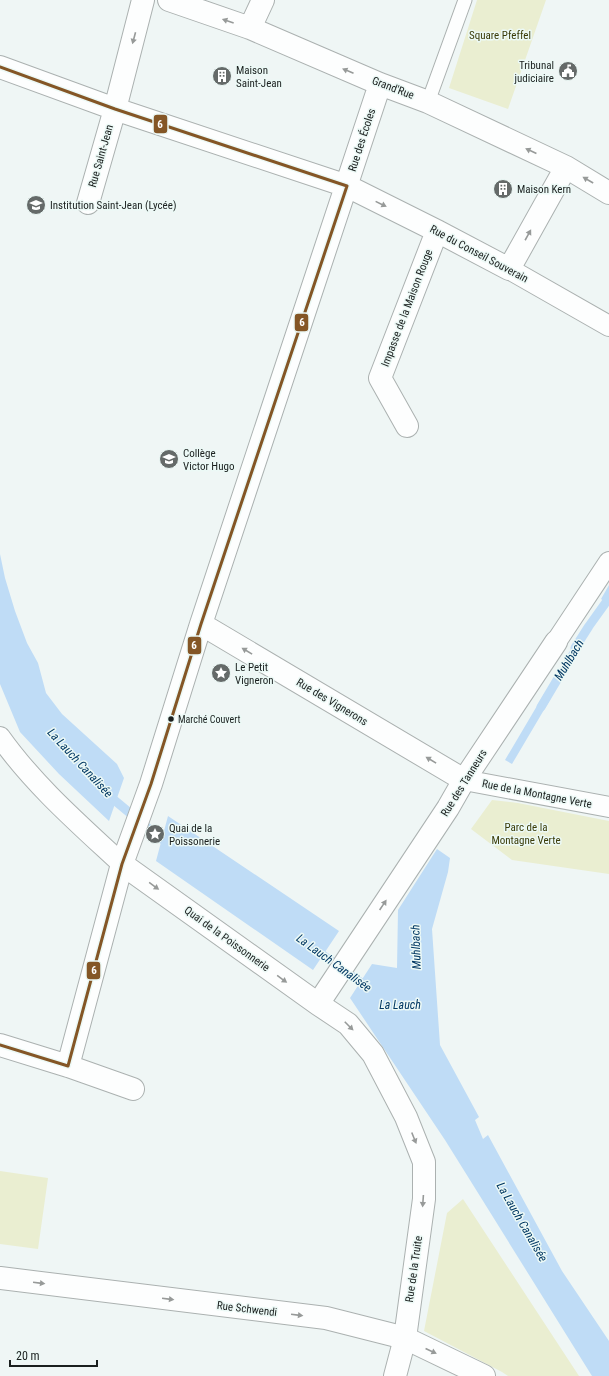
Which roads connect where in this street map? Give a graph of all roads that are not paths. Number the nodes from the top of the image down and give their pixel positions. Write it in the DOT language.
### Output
graph roads {
  1 [pos="144,0"];
  2 [pos="169,0"];
  3 [pos="263,0"];
  4 [pos="465,0"];
  5 [pos="250,28"];
  6 [pos="0,67"];
  7 [pos="380,84"];
  8 [pos="428,102"];
  9 [pos="115,110"];
  10 [pos="566,168"];
  11 [pos="346,186"];
  12 [pos="609,192"];
  13 [pos="88,203"];
  14 [pos="437,231"];
  15 [pos="509,269"];
  16 [pos="609,326"];
  17 [pos="407,426"];
  18 [pos="609,562"];
  19 [pos="201,624"];
  20 [pos="556,642"];
  21 [pos="0,737"];
  22 [pos="464,780"];
  23 [pos="608,806"];
  24 [pos="125,856"];
  25 [pos="322,998"];
  26 [pos="0,1045"];
  27 [pos="68,1066"];
  28 [pos="133,1089"];
  29 [pos="424,1162"];
  30 [pos="0,1278"];
  31 [pos="404,1338"];
  32 [pos="395,1376"];
  33 [pos="484,1376"];
  1 -- 9 [label="street, one-way"];
  5 -- 2 [label="street, Grand'Rue, one-way"];
  3 -- 5 [label="street"];
  4 -- 8 [label="lane"];
  7 -- 5 [label="street, Grand'Rue, one-way"];
  6 -- 9 [label="street, Rue Saint-Jean"];
  7 -- 8 [label="street, Grand'Rue"];
  7 -- 11 [label="street, Rue des Écoles"];
  10 -- 8 [label="street, Grand'Rue, one-way"];
  9 -- 11 [label="street, Rue Saint-Jean"];
  9 -- 13 [label="street, Rue Saint-Jean"];
  12 -- 10 [label="street, Grand'Rue, one-way"];
  15 -- 10 [label="street, one-way"];
  11 -- 14 [label="street, Rue du Conseil Souverain, one-way"];
  11 -- 19 [label="street, Rue des Écoles"];
  14 -- 15 [label="street, Rue du Conseil Souverain"];
  14 -- 17 [label="street, Impasse de la Maison Rouge"];
  15 -- 16 [label="street, Rue du Conseil Souverain"];
  18 -- 20 [label="street, Rue des Tanneurs"];
  22 -- 19 [label="street, Rue des Vignerons, one-way"];
  19 -- 24 [label="street, Rue des Écoles"];
  20 -- 22 [label="street, Rue des Tanneurs"];
  21 -- 24 [label="street, Quai de la Poissonnerie"];
  22 -- 23 [label="street, Rue de la Montagne Verte"];
  25 -- 22 [label="street, Rue des Tanneurs, one-way"];
  24 -- 25 [label="street, Quai de la Poissonnerie, one-way"];
  24 -- 27 [label="street, Rue des Écoles"];
  25 -- 29 [label="street, Quai de la Poissonnerie, one-way"];
  26 -- 27 [label="street"];
  27 -- 28 [label="street"];
  29 -- 31 [label="street, Rue de la Truite, one-way"];
  30 -- 31 [label="street, Rue Schwendi, one-way"];
  31 -- 32 [label="street, Rue de la Truite"];
  31 -- 33 [label="street, Rue Schwendi, one-way"];
}
